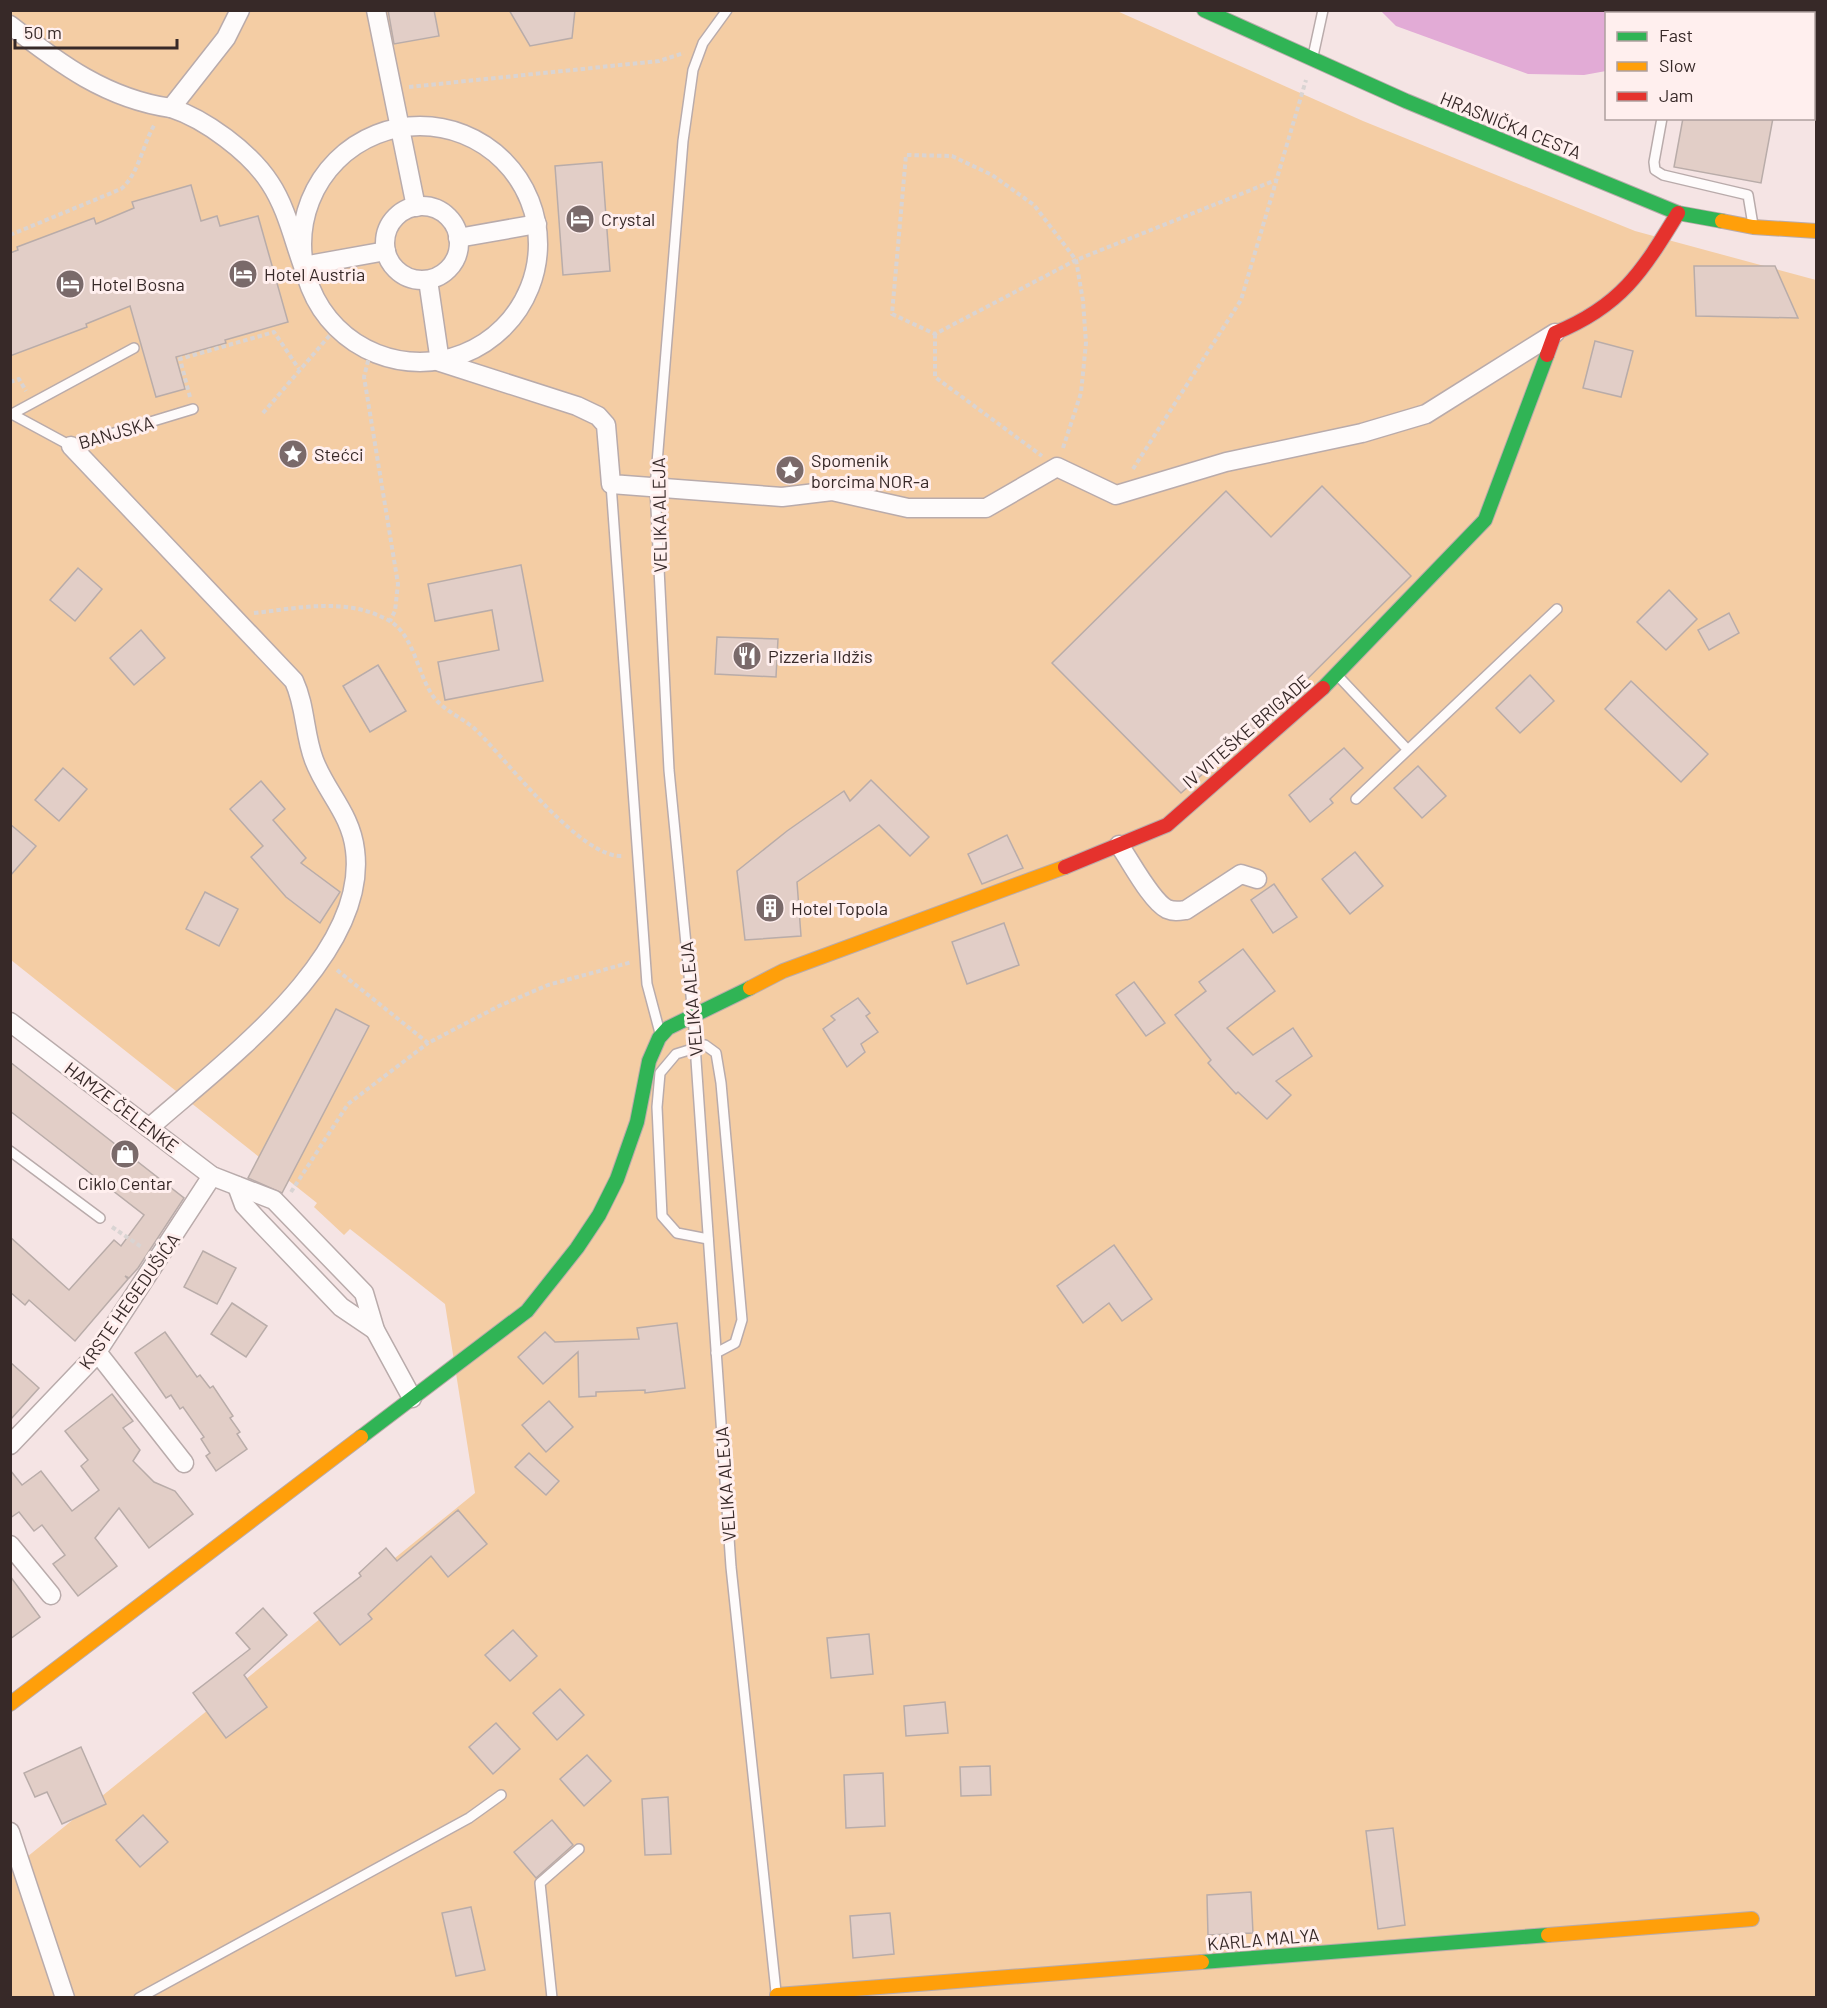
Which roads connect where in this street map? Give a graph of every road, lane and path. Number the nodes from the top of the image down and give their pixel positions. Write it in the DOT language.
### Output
graph roads {
  1 [pos="240,10"];
  2 [pos="376,10"];
  3 [pos="727,10"];
  4 [pos="1204,10"];
  5 [pos="1323,10"];
  6 [pos="10,25"];
  7 [pos="704,43"];
  8 [pos="1312,58"];
  9 [pos="390,89"];
  10 [pos="171,108"];
  11 [pos="1662,120"];
  12 [pos="401,126"];
  13 [pos="1276,180"];
  14 [pos="416,207"];
  15 [pos="1678,213"];
  16 [pos="537,224"];
  17 [pos="1753,227"];
  18 [pos="1816,231"];
  19 [pos="10,235"];
  20 [pos="458,238"];
  21 [pos="386,251"];
  22 [pos="1076,260"];
  23 [pos="303,266"];
  24 [pos="428,280"];
  25 [pos="336,328"];
  26 [pos="1555,333"];
  27 [pos="935,334"];
  28 [pos="134,348"];
  29 [pos="370,353"];
  30 [pos="440,362"];
  31 [pos="299,369"];
  32 [pos="193,409"];
  33 [pos="11,413"];
  34 [pos="263,413"];
  35 [pos="71,446"];
  36 [pos="1057,466"];
  37 [pos="611,484"];
  38 [pos="655,488"];
  39 [pos="1116,495"];
  40 [pos="1557,609"];
  41 [pos="233,616"];
  42 [pos="390,621"];
  43 [pos="1338,675"];
  44 [pos="1407,749"];
  45 [pos="1356,800"];
  46 [pos="1119,845"];
  47 [pos="638,855"];
  48 [pos="1257,879"];
  49 [pos="327,954"];
  50 [pos="645,958"];
  51 [pos="693,1016"];
  52 [pos="10,1022"];
  53 [pos="660,1036"];
  54 [pos="428,1043"];
  55 [pos="696,1047"];
  56 [pos="149,1128"];
  57 [pos="10,1150"];
  58 [pos="212,1176"];
  59 [pos="237,1186"];
  60 [pos="281,1208"];
  61 [pos="100,1218"];
  62 [pos="708,1239"];
  63 [pos="158,1259"];
  64 [pos="375,1330"];
  65 [pos="97,1352"];
  66 [pos="716,1353"];
  67 [pos="412,1398"];
  68 [pos="10,1445"];
  69 [pos="184,1463"];
  70 [pos="10,1545"];
  71 [pos="51,1595"];
  72 [pos="10,1704"];
  73 [pos="501,1795"];
  74 [pos="10,1832"];
  75 [pos="579,1849"];
  76 [pos="1752,1919"];
  77 [pos="777,1996"];
  78 [pos="65,1998"];
  79 [pos="139,1998"];
  80 [pos="552,1998"];
  1 -- 10 [label="street"];
  2 -- 9 [label="street"];
  3 -- 7 [label="lane, VELIKA ALEJA"];
  4 -- 8 [label="street, HRASNIČKA CESTA"];
  5 -- 8 [label="lane"];
  6 -- 10 [label="street"];
  7 -- 9 [label="path"];
  7 -- 38 [label="lane, VELIKA ALEJA"];
  8 -- 13 [label="path"];
  8 -- 15 [label="street, HRASNIČKA CESTA"];
  9 -- 12 [label="street"];
  10 -- 19 [label="path"];
  10 -- 23 [label="street"];
  11 -- 17 [label="lane"];
  12 -- 14 [label="street"];
  12 -- 16 [label="street"];
  12 -- 23 [label="street"];
  13 -- 22 [label="path"];
  13 -- 39 [label="path"];
  14 -- 20 [label="street"];
  14 -- 21 [label="street"];
  15 -- 17 [label="street, HRASNIČKA CESTA"];
  15 -- 26 [label="street"];
  16 -- 20 [label="street"];
  16 -- 30 [label="street"];
  17 -- 18 [label="street, HRASNIČKA CESTA"];
  20 -- 24 [label="street"];
  21 -- 23 [label="street"];
  21 -- 24 [label="street"];
  22 -- 27 [label="path"];
  22 -- 27 [label="path"];
  22 -- 36 [label="path"];
  23 -- 25 [label="street"];
  24 -- 30 [label="street"];
  25 -- 29 [label="street"];
  25 -- 31 [label="path"];
  26 -- 39 [label="street"];
  26 -- 43 [label="street, IV VITEŠKE BRIGADE"];
  27 -- 36 [label="path"];
  28 -- 33 [label="lane"];
  29 -- 30 [label="street"];
  29 -- 42 [label="path"];
  30 -- 37 [label="street"];
  31 -- 32 [label="path"];
  31 -- 34 [label="path"];
  32 -- 35 [label="lane, BANJSKA"];
  33 -- 35 [label="lane, BANJSKA"];
  35 -- 41 [label="street"];
  36 -- 38 [label="street"];
  36 -- 39 [label="street"];
  37 -- 38 [label="street"];
  37 -- 47 [label="lane"];
  38 -- 51 [label="lane, VELIKA ALEJA"];
  40 -- 44 [label="lane"];
  41 -- 42 [label="path"];
  41 -- 49 [label="street"];
  42 -- 47 [label="path"];
  43 -- 44 [label="lane"];
  43 -- 46 [label="street, IV VITEŠKE BRIGADE"];
  44 -- 45 [label="lane"];
  46 -- 48 [label="street"];
  46 -- 51 [label="street, IV VITEŠKE BRIGADE"];
  47 -- 50 [label="lane"];
  49 -- 54 [label="path"];
  49 -- 56 [label="street"];
  50 -- 53 [label="lane"];
  50 -- 54 [label="path"];
  51 -- 53 [label="street, IV VITEŠKE BRIGADE"];
  51 -- 55 [label="lane, VELIKA ALEJA"];
  52 -- 56 [label="street, HAMZE ČELENKE"];
  53 -- 67 [label="street, IV VITEŠKE BRIGADE"];
  54 -- 60 [label="path"];
  55 -- 62 [label="lane, VELIKA ALEJA"];
  55 -- 62 [label="lane"];
  55 -- 66 [label="lane"];
  56 -- 58 [label="street, HAMZE ČELENKE"];
  57 -- 61 [label="lane"];
  58 -- 59 [label="street, HAMZE ČELENKE"];
  58 -- 63 [label="street, KRSTE HEGEDUŠIĆA"];
  59 -- 60 [label="street, HAMZE ČELENKE"];
  59 -- 64 [label="street, HAMZE ČELENKE"];
  60 -- 64 [label="street, HAMZE ČELENKE"];
  61 -- 63 [label="path"];
  62 -- 66 [label="lane, VELIKA ALEJA"];
  63 -- 65 [label="street, KRSTE HEGEDUŠIĆA"];
  64 -- 67 [label="street, HAMZE ČELENKE"];
  65 -- 68 [label="street, KRSTE HEGEDUŠIĆA"];
  65 -- 69 [label="street"];
  66 -- 77 [label="lane, VELIKA ALEJA"];
  67 -- 72 [label="street, IV VITEŠKE BRIGADE"];
  70 -- 71 [label="street"];
  73 -- 79 [label="lane"];
  74 -- 78 [label="street"];
  75 -- 80 [label="lane"];
  76 -- 77 [label="street, KARLA MALYA"];
}
